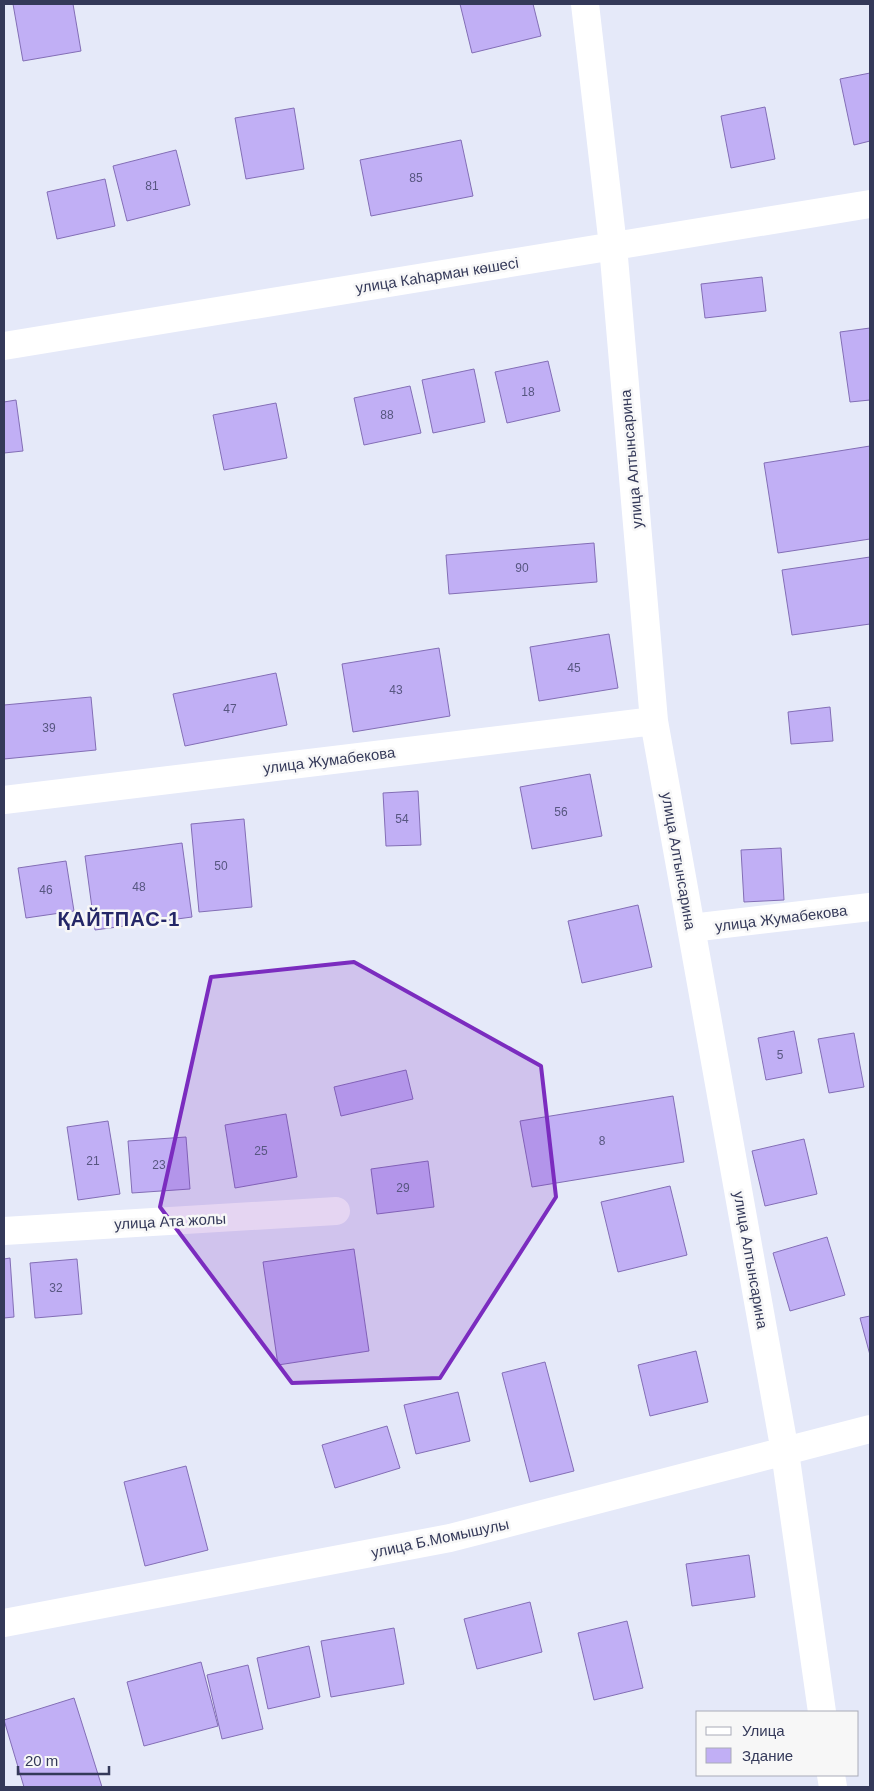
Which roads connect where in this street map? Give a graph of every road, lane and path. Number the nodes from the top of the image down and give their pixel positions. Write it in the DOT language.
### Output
graph roads {
  1 [pos="585,4"];
  2 [pos="870,204"];
  3 [pos="613,246"];
  4 [pos="4,346"];
  5 [pos="654,721"];
  6 [pos="4,800"];
  7 [pos="870,907"];
  8 [pos="691,928"];
  9 [pos="336,1211"];
  10 [pos="4,1231"];
  11 [pos="870,1429"];
  12 [pos="785,1452"];
  13 [pos="4,1623"];
  14 [pos="822,1711"];
  1 -- 3 [label="street, улица Алтынсарина"];
  2 -- 3 [label="street, улица Каһарман көшесі"];
  3 -- 4 [label="street, улица Каһарман көшесі"];
  3 -- 5 [label="street, улица Алтынсарина"];
  5 -- 6 [label="street, улица Жумабекова"];
  5 -- 8 [label="street, улица Алтынсарина"];
  7 -- 8 [label="street, улица Жумабекова"];
  8 -- 12 [label="street, улица Алтынсарина"];
  9 -- 10 [label="street, улица Ата жолы"];
  11 -- 12 [label="street, улица Б.Момышулы"];
  12 -- 13 [label="street, улица Б.Момышулы"];
  12 -- 14 [label="street, улица Алтынсарина"];
}
